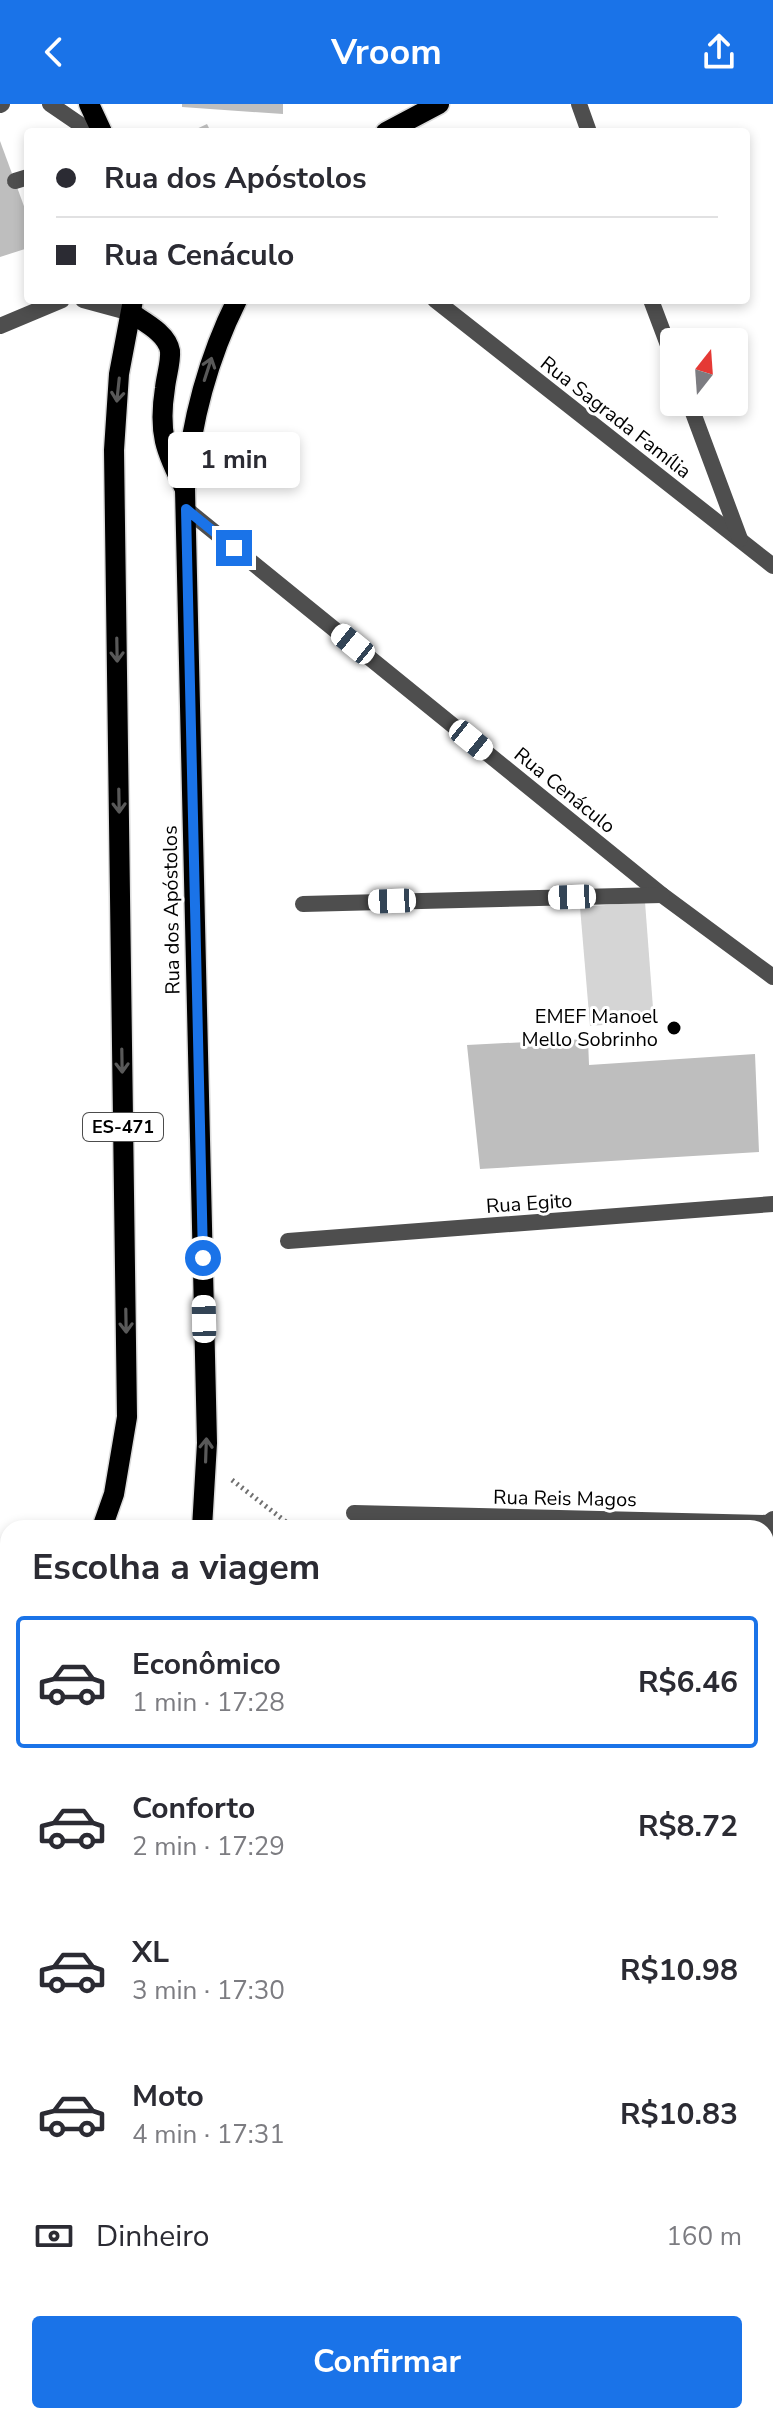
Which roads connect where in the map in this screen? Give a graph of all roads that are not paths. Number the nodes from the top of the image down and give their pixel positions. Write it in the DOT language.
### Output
graph roads {
  1 [pos="50,104"];
  2 [pos="89,104"];
  3 [pos="439,104"];
  4 [pos="579,104"];
  5 [pos="85,128"];
  6 [pos="100,128"];
  7 [pos="394,128"];
  8 [pos="588,128"];
  9 [pos="52,304"];
  10 [pos="235,304"];
  11 [pos="440,304"];
  12 [pos="653,304"];
  13 [pos="132,306"];
  14 [pos="0,326"];
  15 [pos="662,328"];
  16 [pos="694,416"];
  17 [pos="186,499"];
  18 [pos="740,540"];
  19 [pos="773,566"];
  20 [pos="662,895"];
  21 [pos="303,904"];
  22 [pos="773,977"];
  23 [pos="773,1204"];
  24 [pos="288,1241"];
  25 [pos="354,1513"];
  26 [pos="105,1520"];
  27 [pos="202,1520"];
  28 [pos="718,1520"];
  1 -- 5 [label="street"];
  2 -- 6 [label="main road"];
  3 -- 7 [label="main road"];
  4 -- 8 [label="street"];
  9 -- 14 [label="street"];
  17 -- 10 [label="main road, Rua dos Apóstolos, one-way"];
  11 -- 18 [label="street, Rua Sagrada Família"];
  12 -- 15 [label="street"];
  13 -- 17 [label="main road"];
  13 -- 26 [label="main road, ES-471, one-way"];
  16 -- 18 [label="street"];
  17 -- 20 [label="street, Rua Cenáculo"];
  27 -- 17 [label="main road, Rua dos Apóstolos, one-way"];
  18 -- 19 [label="street, Rua Sagrada Família"];
  20 -- 21 [label="street"];
  20 -- 22 [label="street, Rua Cenáculo"];
  23 -- 24 [label="street, Rua Egito"];
  25 -- 28 [label="street, Rua Reis Magos"];
}
